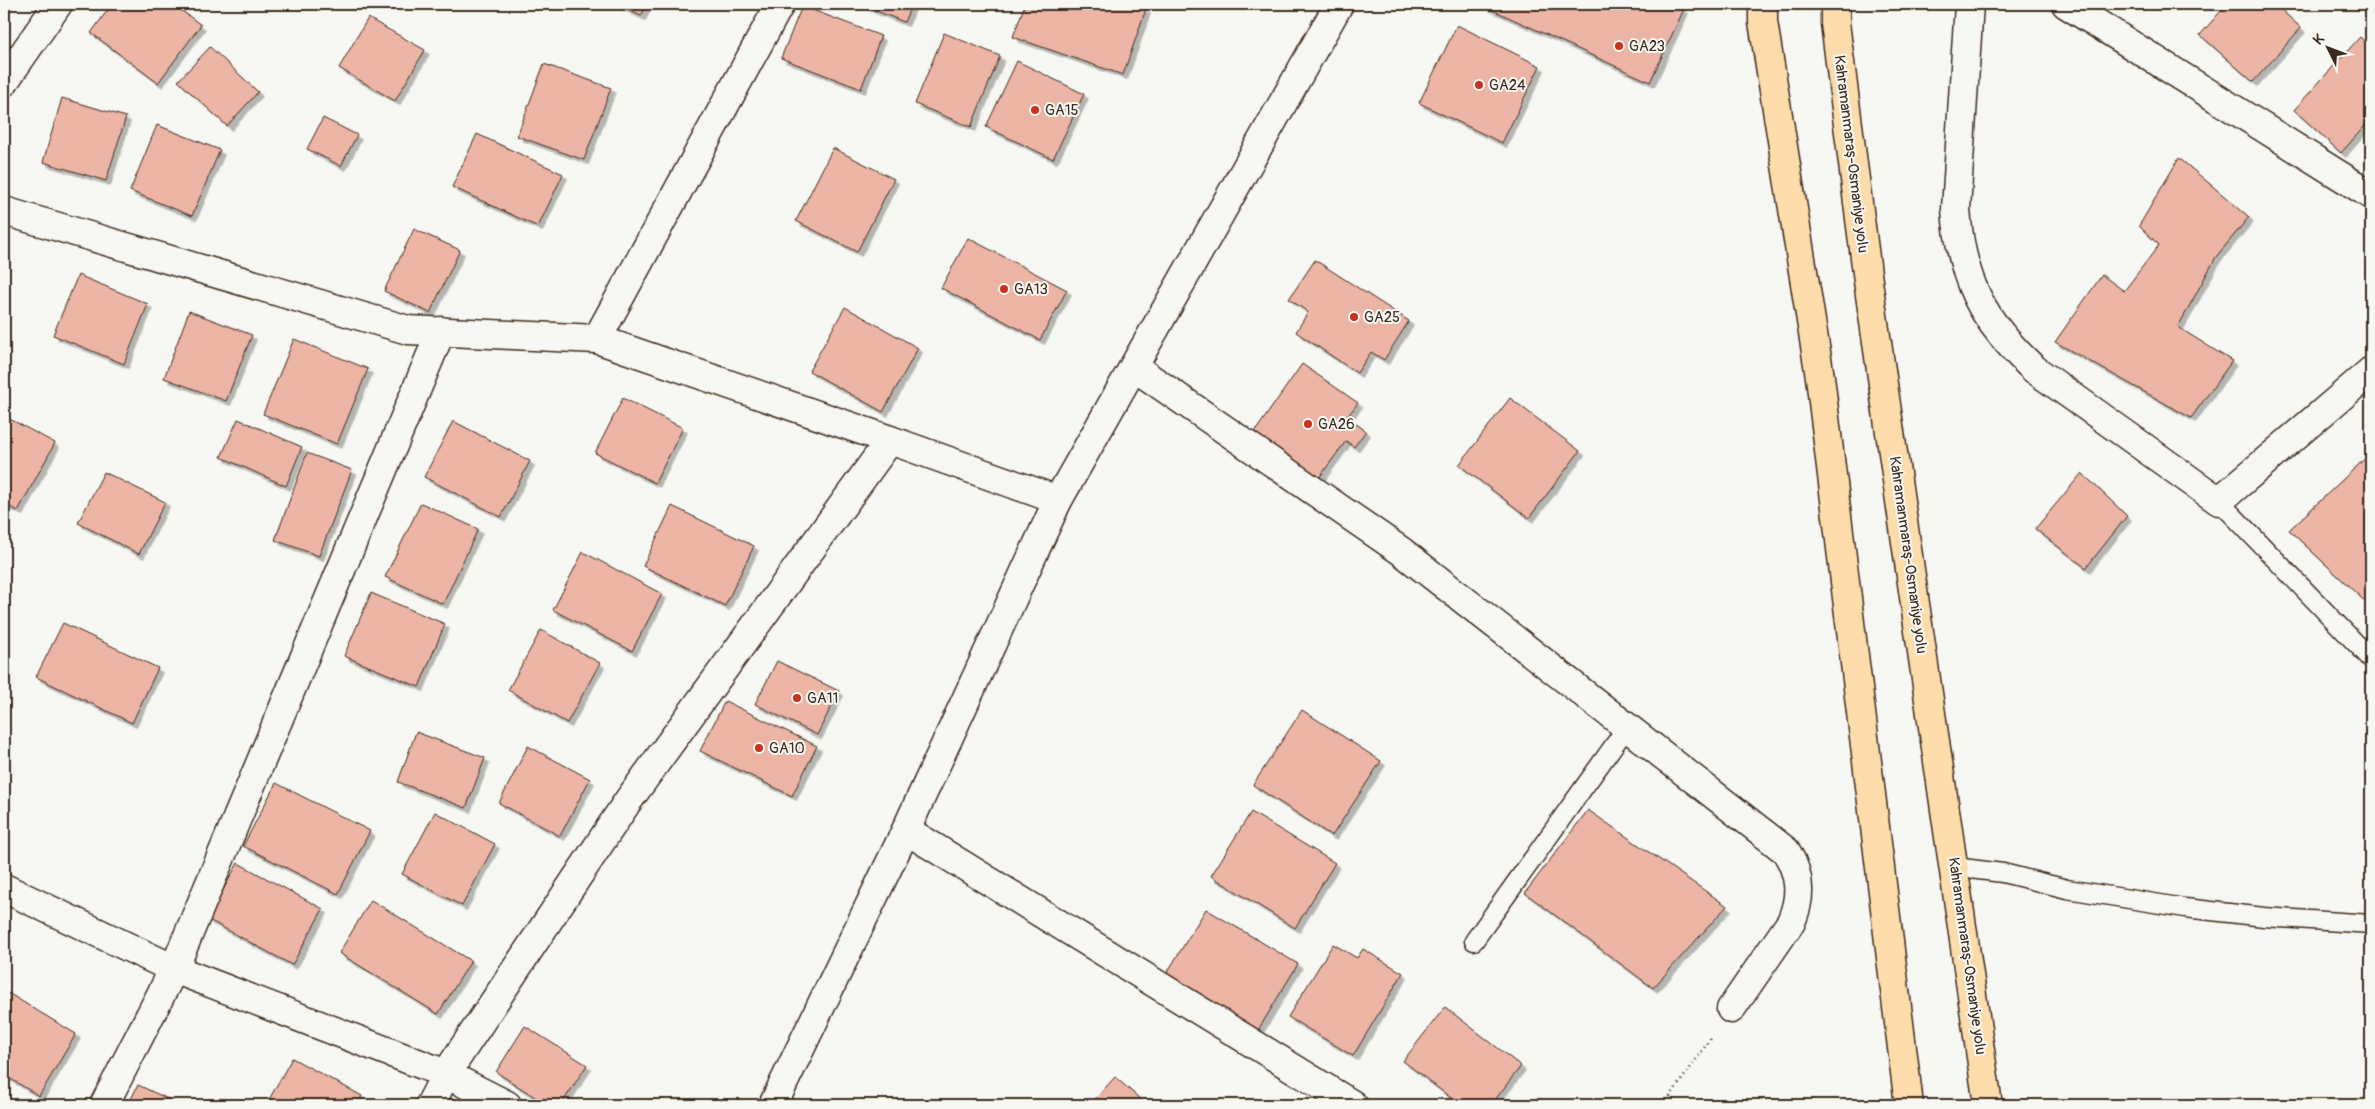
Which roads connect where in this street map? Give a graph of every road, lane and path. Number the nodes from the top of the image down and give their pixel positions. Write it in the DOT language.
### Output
graph roads {
  1 [pos="58,4"];
  2 [pos="780,4"];
  3 [pos="1339,4"];
  4 [pos="1763,4"];
  5 [pos="1834,4"];
  6 [pos="1970,4"];
  7 [pos="2066,4"];
  8 [pos="4,82"];
  9 [pos="2371,195"];
  10 [pos="4,211"];
  11 [pos="441,331"];
  12 [pos="597,339"];
  13 [pos="1134,367"];
  14 [pos="2371,371"];
  15 [pos="890,440"];
  16 [pos="1058,500"];
  17 [pos="2219,501"];
  18 [pos="2371,659"];
  19 [pos="1627,727"];
  20 [pos="906,830"];
  21 [pos="1954,867"];
  22 [pos="4,888"];
  23 [pos="2371,924"];
  24 [pos="1474,941"];
  25 [pos="174,970"];
  26 [pos="1731,1009"];
  27 [pos="446,1074"];
  28 [pos="104,1105"];
  29 [pos="430,1105"];
  30 [pos="507,1105"];
  31 [pos="772,1105"];
  32 [pos="1353,1105"];
  33 [pos="1664,1105"];
  34 [pos="1908,1105"];
  35 [pos="1988,1105"];
  1 -- 8 [label="street"];
  2 -- 12 [label="street"];
  3 -- 13 [label="street"];
  4 -- 34 [label="highway"];
  5 -- 21 [label="highway, Kahramanmaraş-Osmaniye yolu"];
  6 -- 17 [label="street"];
  7 -- 9 [label="street"];
  10 -- 11 [label="street"];
  11 -- 12 [label="street"];
  11 -- 25 [label="street"];
  12 -- 15 [label="street"];
  13 -- 16 [label="street"];
  13 -- 19 [label="street"];
  14 -- 17 [label="street"];
  15 -- 16 [label="street"];
  15 -- 27 [label="street"];
  16 -- 20 [label="street"];
  17 -- 18 [label="lane"];
  19 -- 24 [label="lane"];
  19 -- 26 [label="street"];
  20 -- 31 [label="street"];
  20 -- 32 [label="street"];
  21 -- 23 [label="lane"];
  21 -- 35 [label="highway, Kahramanmaraş-Osmaniye yolu"];
  22 -- 25 [label="street"];
  25 -- 27 [label="street"];
  25 -- 28 [label="street"];
  26 -- 33 [label="path"];
  27 -- 29 [label="street"];
  27 -- 30 [label="street"];
}
